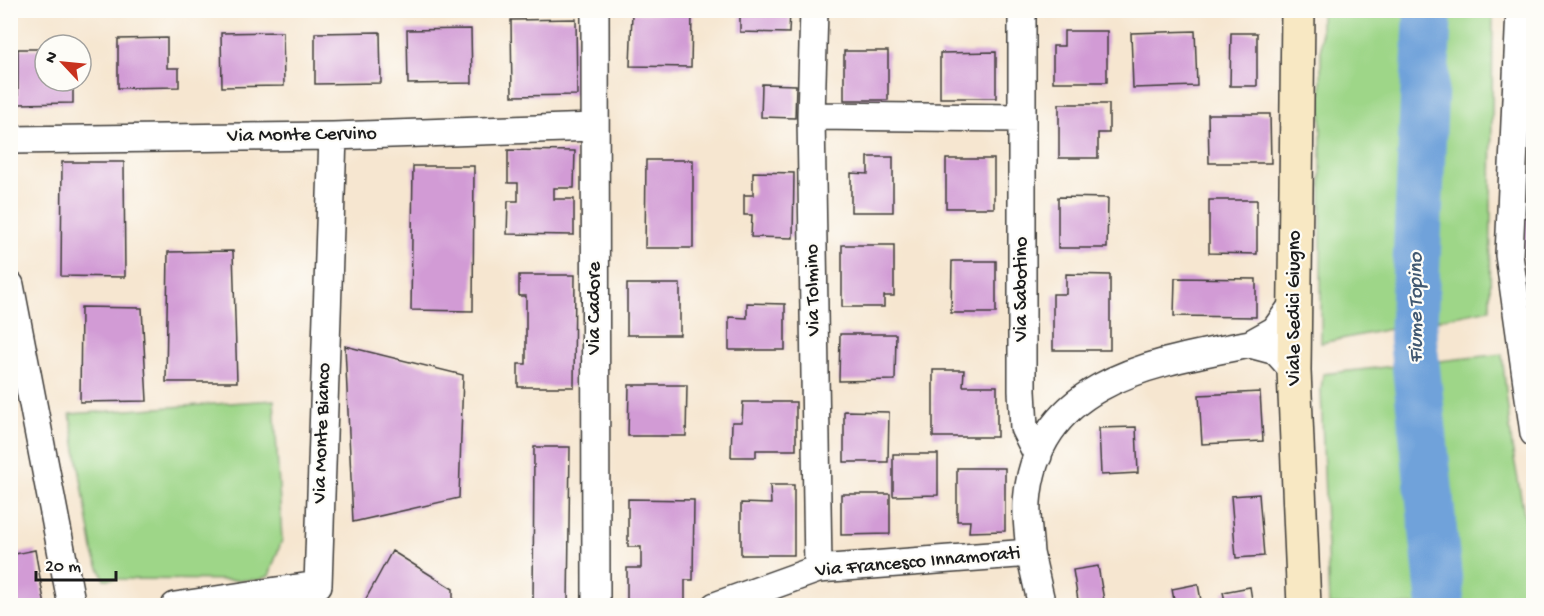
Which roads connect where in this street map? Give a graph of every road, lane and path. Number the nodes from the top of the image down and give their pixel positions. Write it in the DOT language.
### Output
graph roads {
  1 [pos="595,10"];
  2 [pos="814,10"];
  3 [pos="1022,10"];
  4 [pos="1298,10"];
  5 [pos="1520,10"];
  6 [pos="811,116"];
  7 [pos="1022,118"];
  8 [pos="594,127"];
  9 [pos="333,136"];
  10 [pos="10,140"];
  11 [pos="1522,203"];
  12 [pos="10,285"];
  13 [pos="1294,302"];
  14 [pos="1250,344"];
  15 [pos="1294,370"];
  16 [pos="1533,433"];
  17 [pos="1038,456"];
  18 [pos="1030,553"];
  19 [pos="818,569"];
  20 [pos="72,606"];
  21 [pos="175,606"];
  22 [pos="596,606"];
  23 [pos="715,606"];
  24 [pos="1042,606"];
  25 [pos="1304,606"];
  1 -- 8 [label="street, Via Cadore"];
  2 -- 6 [label="street, Via Tolmino"];
  3 -- 7 [label="street, Via Sabotino"];
  4 -- 13 [label="main road, Viale Sedici Giugno"];
  5 -- 11 [label="street"];
  6 -- 7 [label="street"];
  6 -- 19 [label="street, Via Tolmino"];
  7 -- 17 [label="street, Via Sabotino"];
  8 -- 9 [label="street, Via Monte Cervino"];
  8 -- 22 [label="street, Via Cadore"];
  9 -- 10 [label="street, Via Monte Cervino"];
  9 -- 21 [label="street, Via Monte Bianco"];
  11 -- 16 [label="street"];
  12 -- 20 [label="street"];
  13 -- 14 [label="street, Via Francesco Innamorati"];
  13 -- 15 [label="main road, Viale Sedici Giugno"];
  14 -- 15 [label="street"];
  14 -- 17 [label="street, Via Francesco Innamorati"];
  15 -- 25 [label="main road, Viale Sedici Giugno"];
  17 -- 18 [label="street, Via Francesco Innamorati"];
  18 -- 19 [label="street, Via Francesco Innamorati"];
  18 -- 24 [label="street"];
  19 -- 23 [label="street, Via Francesco Innamorati"];
}
